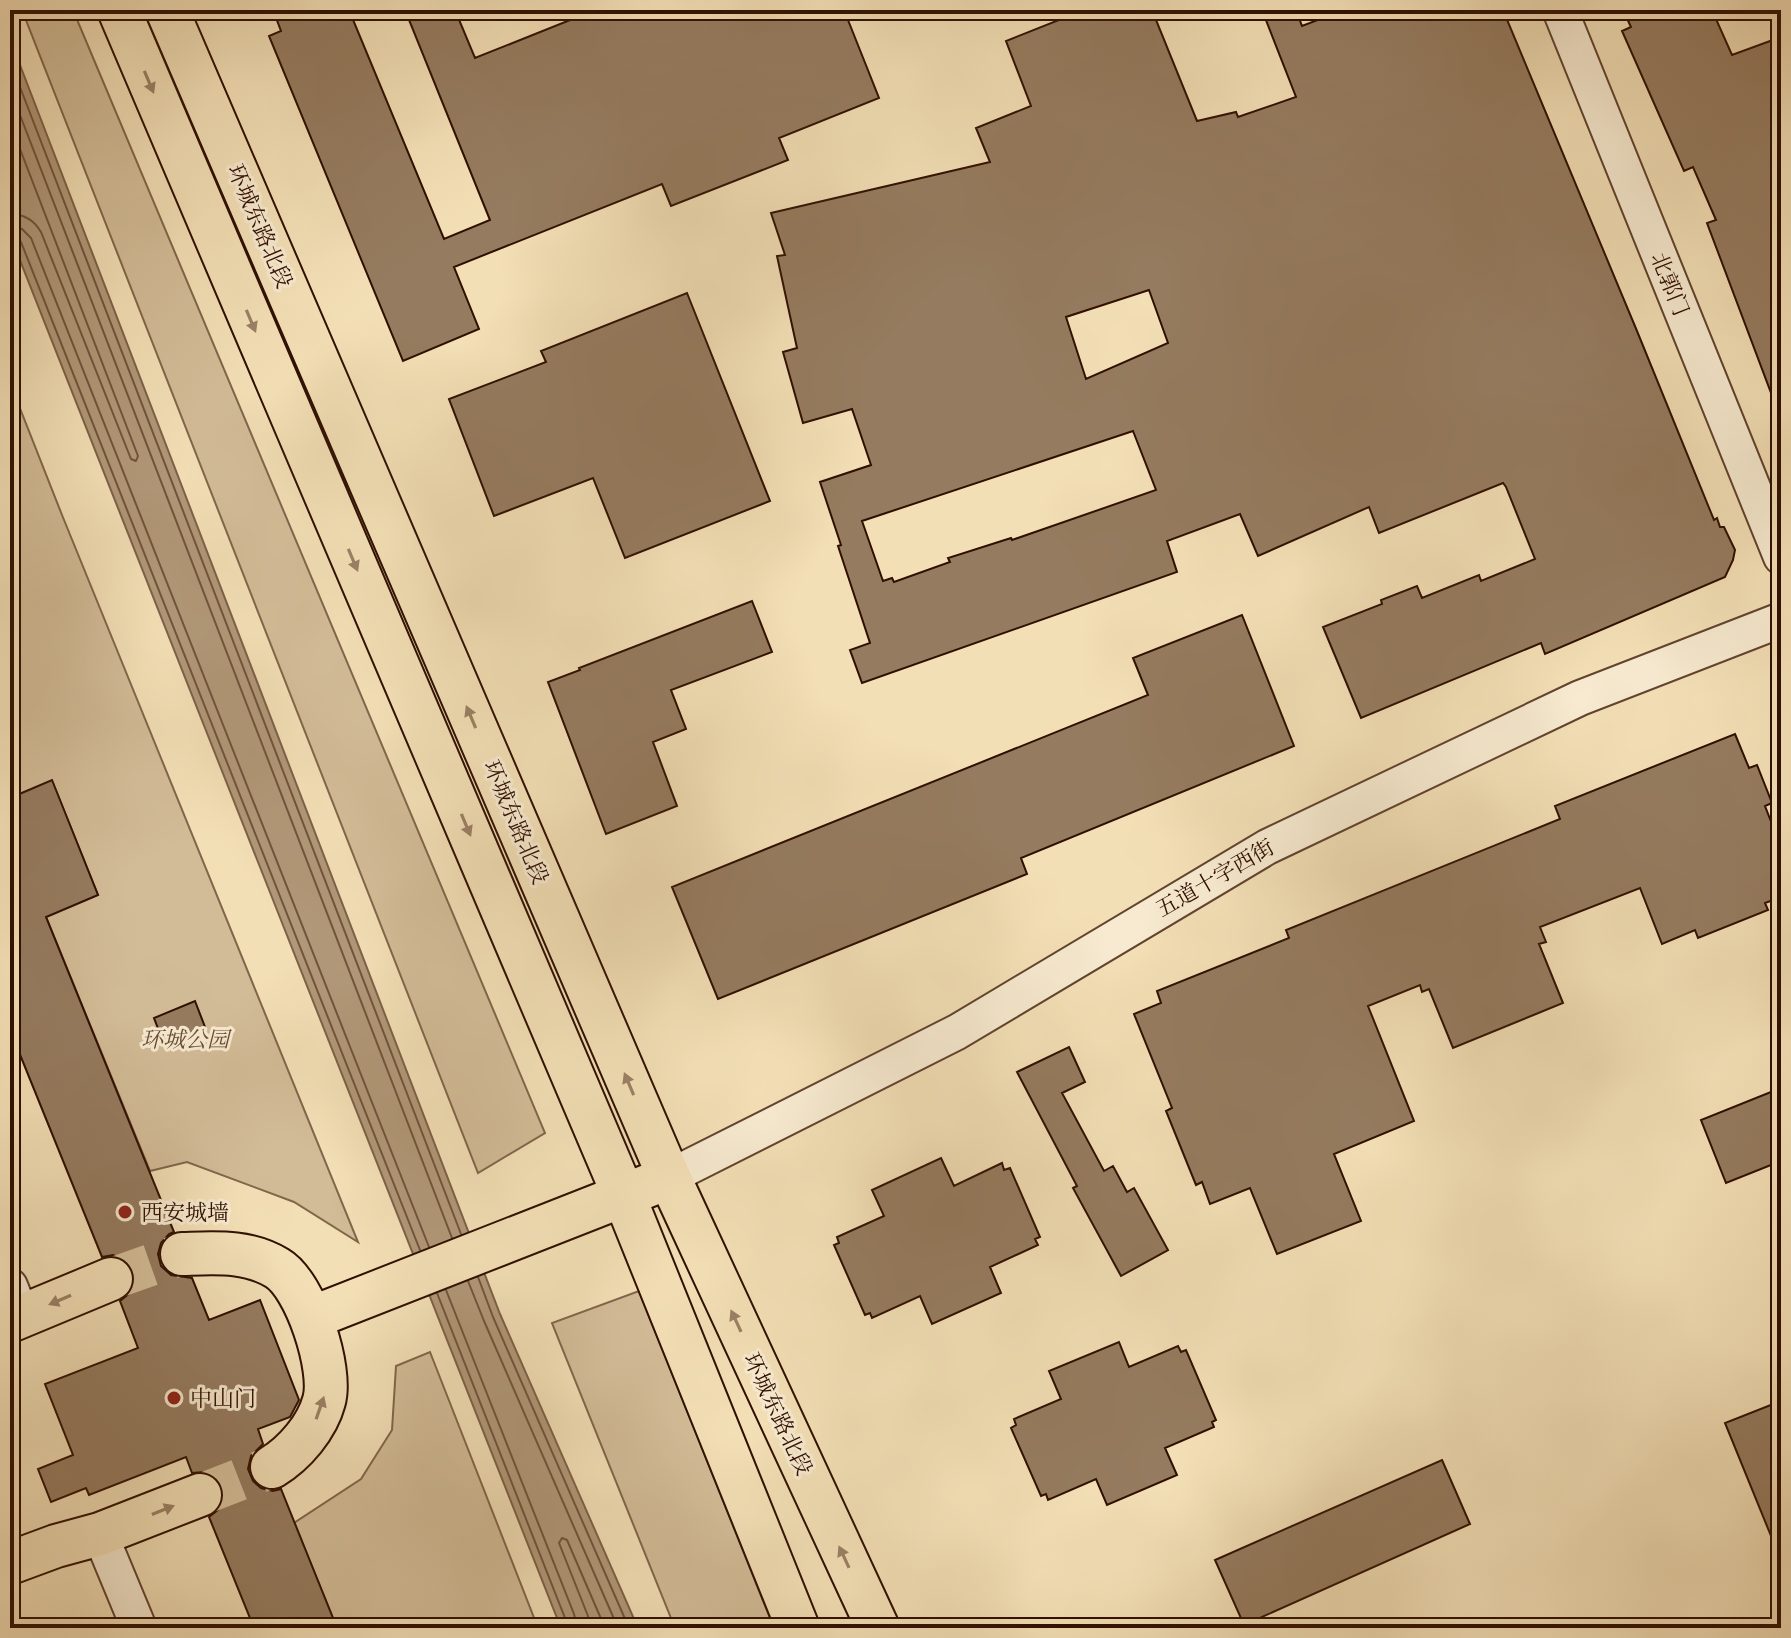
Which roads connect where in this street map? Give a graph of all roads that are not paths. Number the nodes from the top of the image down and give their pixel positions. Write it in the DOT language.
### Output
graph roads {
  1 [pos="119,10"];
  2 [pos="167,10"];
  3 [pos="1560,10"];
  4 [pos="1781,557"];
  5 [pos="1781,620"];
  6 [pos="669,1177"];
  7 [pos="624,1196"];
  8 [pos="182,1254"];
  9 [pos="111,1279"];
  10 [pos="14,1308"];
  11 [pos="311,1318"];
  12 [pos="272,1467"];
  13 [pos="200,1495"];
  14 [pos="100,1534"];
  15 [pos="10,1563"];
  16 [pos="139,1628"];
  17 [pos="798,1628"];
  18 [pos="878,1628"];
  1 -- 7 [label="main road, 环城东路北段, one-way"];
  6 -- 2 [label="main road, 环城东路北段, one-way"];
  3 -- 4 [label="street, 北郭门"];
  5 -- 6 [label="street, 五道十字西街"];
  6 -- 7 [label="main road"];
  18 -- 6 [label="main road, 环城东路北段, one-way"];
  7 -- 11 [label="main road"];
  7 -- 17 [label="main road, 环城东路北段"];
  8 -- 11 [label="main road"];
  9 -- 10 [label="main road, one-way"];
  12 -- 11 [label="main road, one-way"];
  14 -- 13 [label="main road, one-way"];
  14 -- 15 [label="main road"];
  14 -- 16 [label="street"];
}
